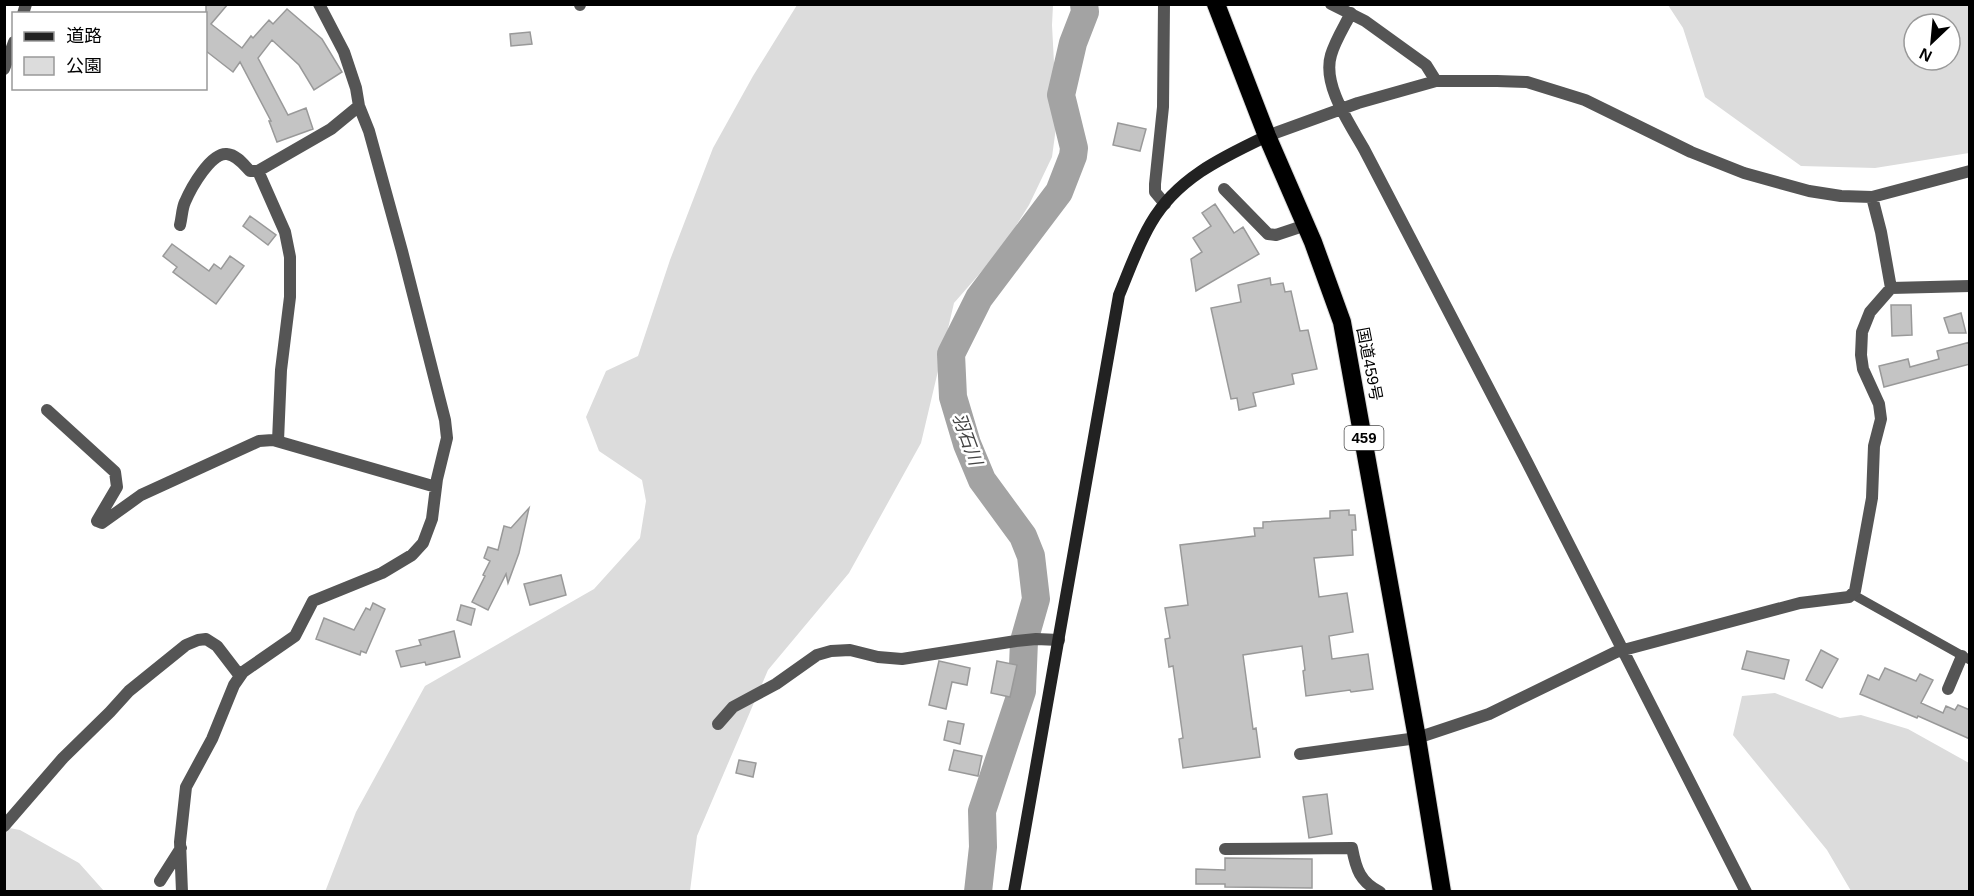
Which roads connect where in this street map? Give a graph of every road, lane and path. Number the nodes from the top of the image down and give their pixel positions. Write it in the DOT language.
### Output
graph roads {
  1 [pos="319,4"];
  2 [pos="1164,4"];
  3 [pos="1216,4"];
  4 [pos="1330,4"];
  5 [pos="1351,13"];
  6 [pos="12,47"];
  7 [pos="4,69"];
  8 [pos="1436,81"];
  9 [pos="359,106"];
  10 [pos="1342,109"];
  11 [pos="1267,136"];
  12 [pos="258,171"];
  13 [pos="1970,171"];
  14 [pos="1224,189"];
  15 [pos="1872,197"];
  16 [pos="1165,204"];
  17 [pos="180,225"];
  18 [pos="1306,225"];
  19 [pos="1970,286"];
  20 [pos="1891,288"];
  21 [pos="47,411"];
  22 [pos="278,441"];
  23 [pos="436,487"];
  24 [pos="1852,594"];
  25 [pos="1059,640"];
  26 [pos="1622,651"];
  27 [pos="1966,658"];
  28 [pos="240,676"];
  29 [pos="1948,689"];
  30 [pos="718,724"];
  31 [pos="1417,738"];
  32 [pos="1300,754"];
  33 [pos="4,826"];
  34 [pos="181,848"];
  35 [pos="1225,849"];
  36 [pos="160,881"];
  37 [pos="182,891"];
  38 [pos="1014,891"];
  39 [pos="1380,891"];
  40 [pos="1442,891"];
  41 [pos="1746,891"];
  1 -- 9 [label="street"];
  2 -- 16 [label="street"];
  3 -- 11 [label="highway, 国道459号 / 459"];
  4 -- 5 [label="street"];
  5 -- 8 [label="street"];
  5 -- 10 [label="street"];
  6 -- 7 [label="street"];
  8 -- 10 [label="street"];
  8 -- 15 [label="street"];
  9 -- 12 [label="street"];
  9 -- 23 [label="street"];
  10 -- 11 [label="street"];
  10 -- 26 [label="street"];
  11 -- 16 [label="street"];
  11 -- 18 [label="highway, 国道459号 / 459"];
  12 -- 17 [label="street"];
  12 -- 22 [label="street"];
  13 -- 15 [label="street"];
  14 -- 18 [label="street"];
  15 -- 20 [label="street"];
  16 -- 25 [label="street"];
  18 -- 31 [label="highway, 国道459号 / 459"];
  19 -- 20 [label="street"];
  20 -- 24 [label="street"];
  21 -- 22 [label="street"];
  22 -- 23 [label="street"];
  23 -- 28 [label="street"];
  24 -- 26 [label="street"];
  24 -- 27 [label="lane"];
  25 -- 30 [label="street"];
  25 -- 38 [label="street"];
  26 -- 31 [label="street"];
  26 -- 41 [label="street"];
  27 -- 29 [label="street"];
  28 -- 33 [label="street"];
  28 -- 34 [label="street"];
  31 -- 32 [label="street"];
  31 -- 40 [label="highway, 国道459号 / 459"];
  34 -- 36 [label="street"];
  34 -- 37 [label="street"];
  35 -- 39 [label="street"];
}
